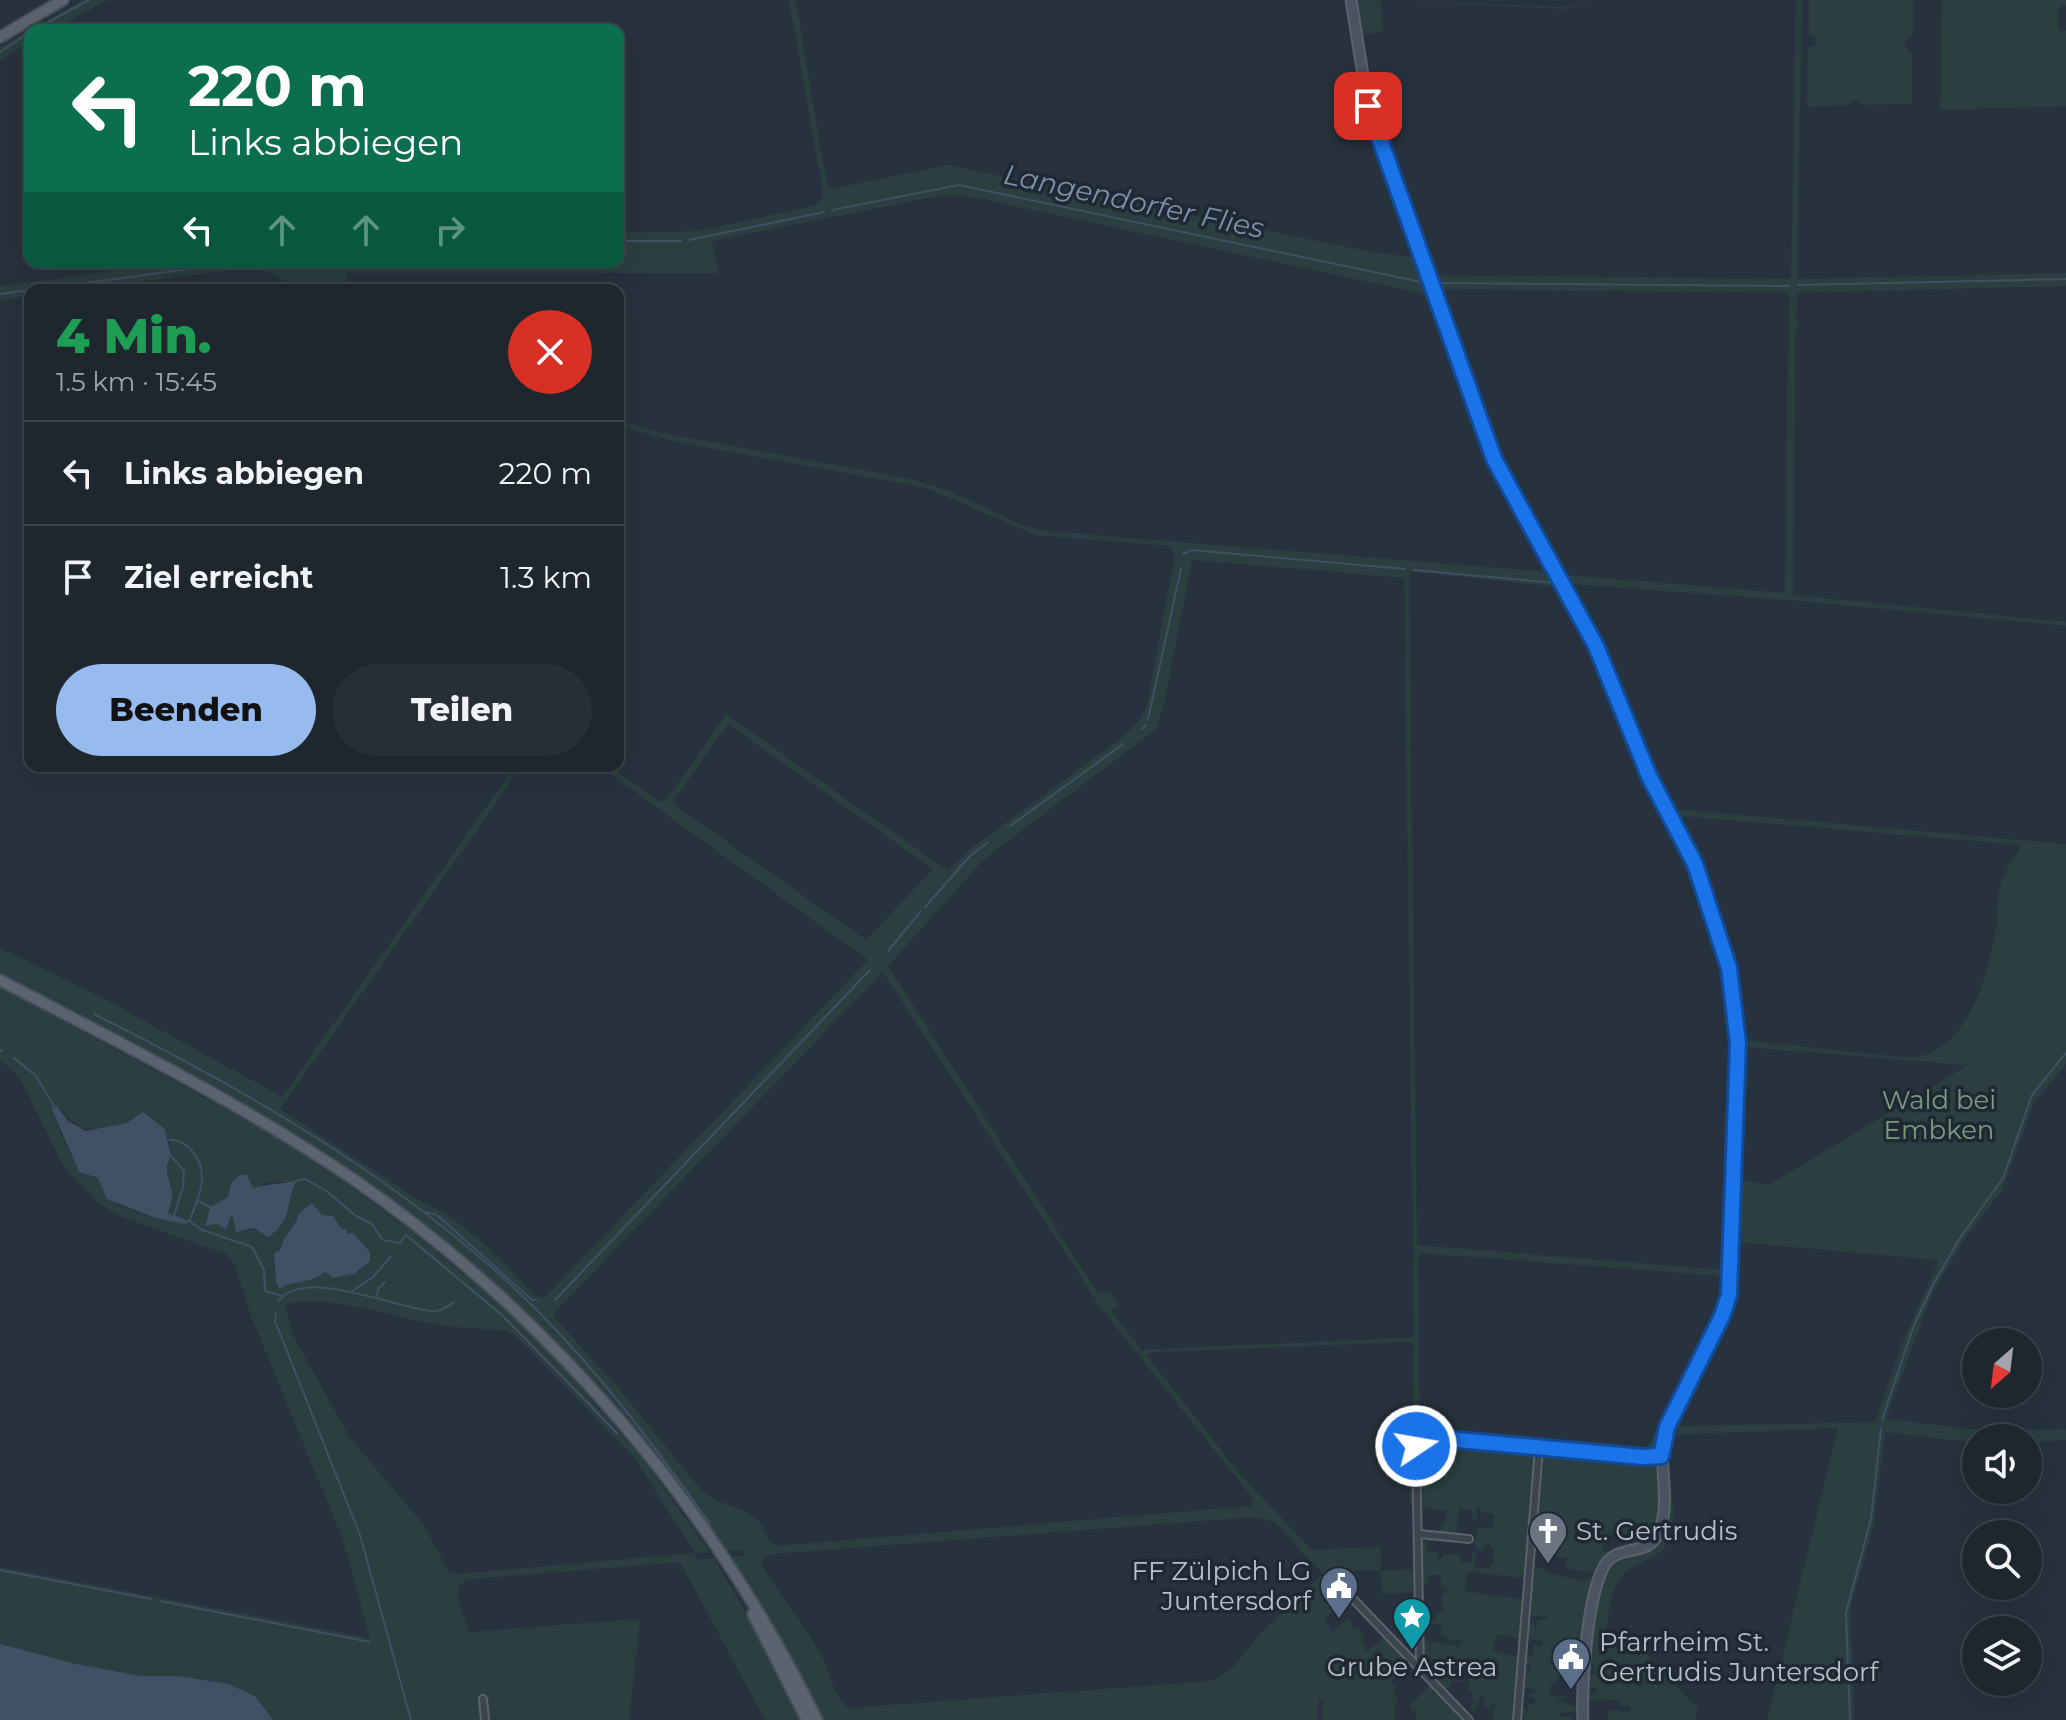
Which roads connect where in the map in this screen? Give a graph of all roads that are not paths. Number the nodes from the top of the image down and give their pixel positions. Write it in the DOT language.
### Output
graph roads {
  1 [pos="63,0"];
  2 [pos="1351,0"];
  3 [pos="48,3"];
  4 [pos="0,37"];
  5 [pos="0,980"];
  6 [pos="1539,1448"];
  7 [pos="1661,1456"];
  8 [pos="1419,1534"];
  9 [pos="1469,1539"];
  10 [pos="721,1556"];
  11 [pos="1331,1576"];
  12 [pos="1420,1669"];
  13 [pos="483,1699"];
  14 [pos="485,1720"];
  15 [pos="807,1720"];
  16 [pos="817,1720"];
  17 [pos="1469,1720"];
  18 [pos="1517,1720"];
  19 [pos="1583,1720"];
  1 -- 3 [label="main road"];
  2 -- 7 [label="street"];
  3 -- 4 [label="main road"];
  5 -- 10 [label="main road"];
  6 -- 7 [label="street"];
  6 -- 8 [label="street"];
  6 -- 18 [label="street"];
  7 -- 19 [label="street"];
  8 -- 9 [label="street"];
  8 -- 12 [label="street"];
  10 -- 15 [label="main road"];
  10 -- 16 [label="main road"];
  11 -- 12 [label="street"];
  12 -- 17 [label="street"];
  13 -- 14 [label="street"];
}
